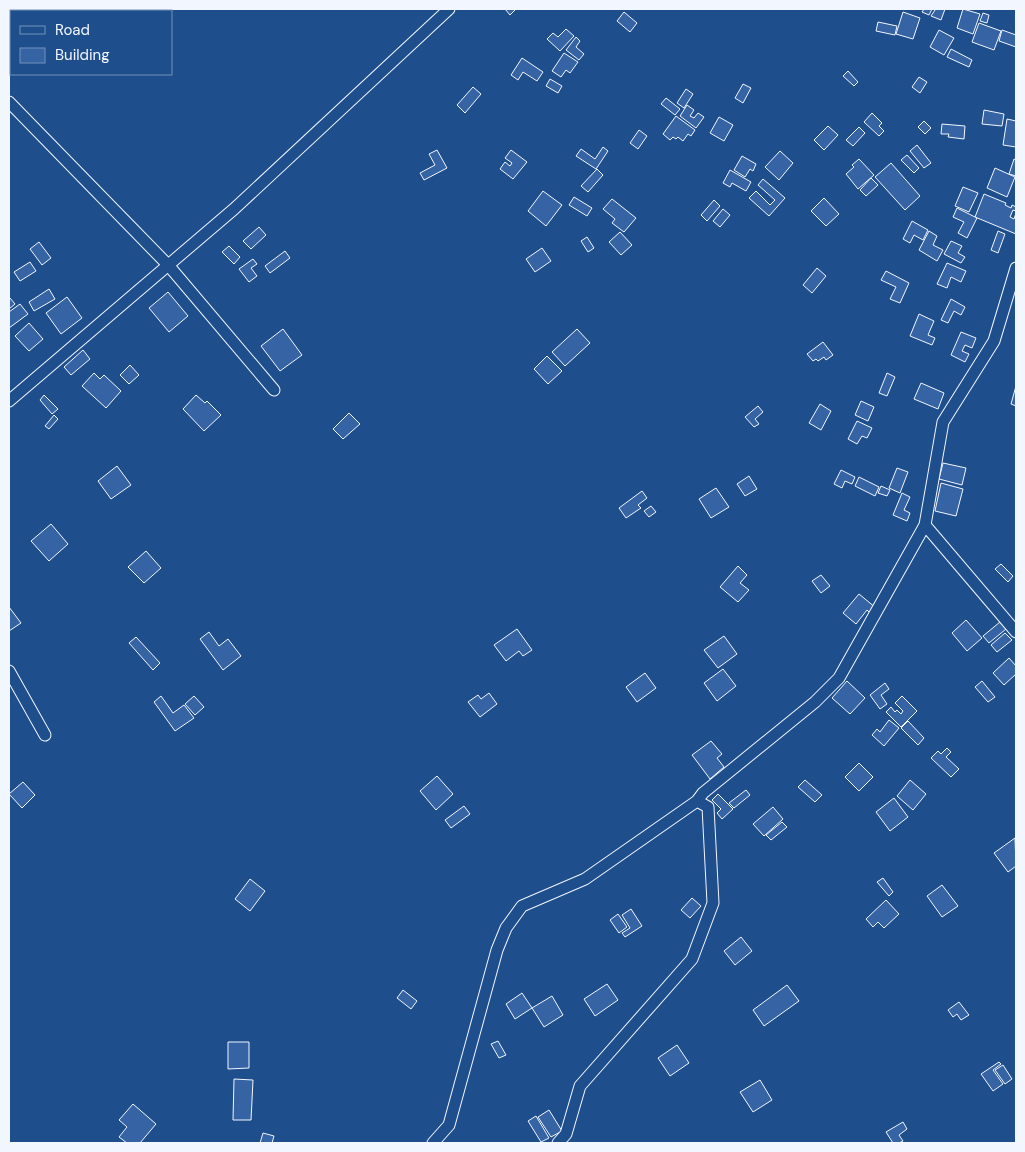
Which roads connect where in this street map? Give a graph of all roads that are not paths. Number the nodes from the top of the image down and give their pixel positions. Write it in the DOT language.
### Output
graph roads {
  1 [pos="449,9"];
  2 [pos="9,102"];
  3 [pos="169,266"];
  4 [pos="1016,268"];
  5 [pos="274,390"];
  6 [pos="9,401"];
  7 [pos="925,525"];
  8 [pos="1016,632"];
  9 [pos="9,671"];
  10 [pos="45,735"];
  11 [pos="697,801"];
  12 [pos="433,1143"];
  13 [pos="558,1143"];
  1 -- 3 [label="street"];
  2 -- 3 [label="street"];
  3 -- 5 [label="street"];
  3 -- 6 [label="street"];
  4 -- 7 [label="street"];
  7 -- 8 [label="street"];
  7 -- 11 [label="street"];
  9 -- 10 [label="street"];
  11 -- 12 [label="street"];
  11 -- 13 [label="street"];
}
